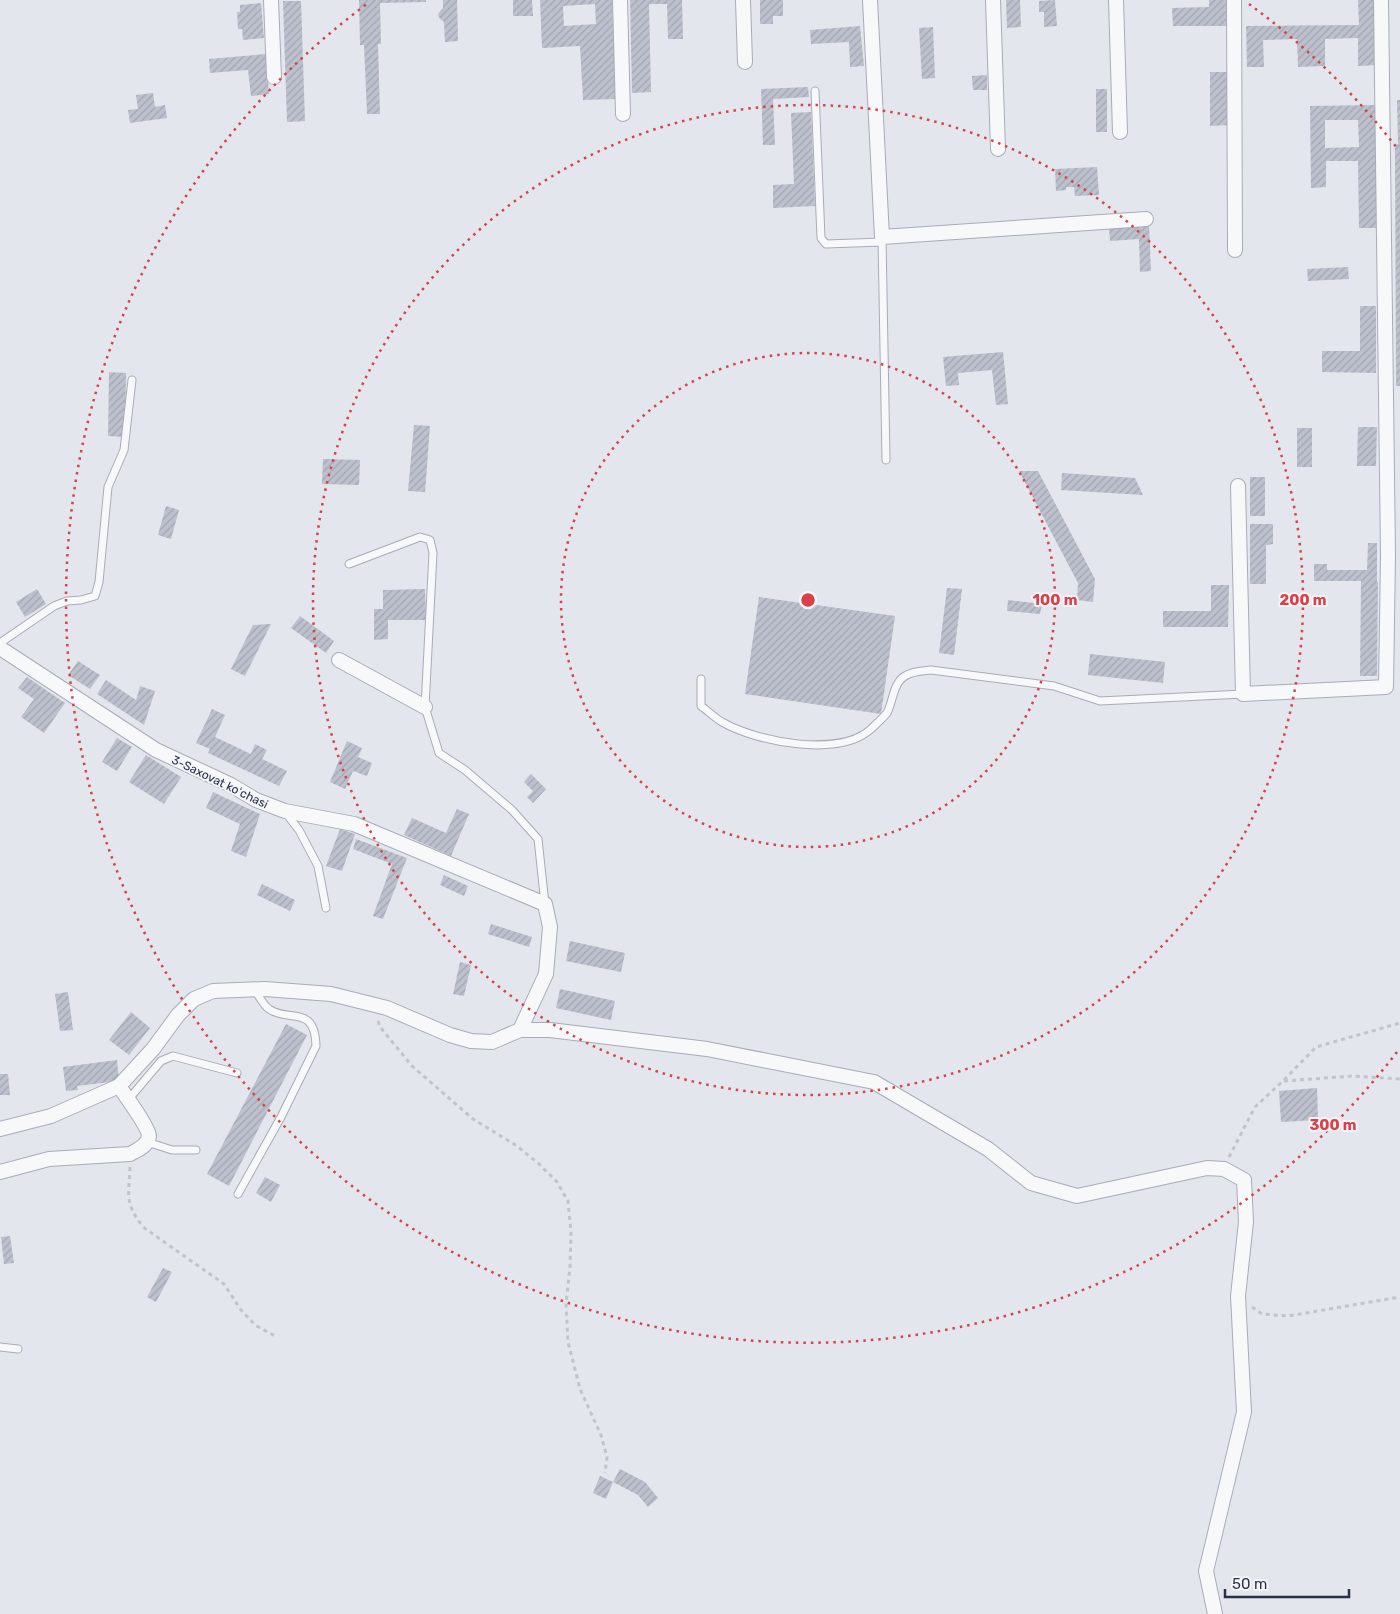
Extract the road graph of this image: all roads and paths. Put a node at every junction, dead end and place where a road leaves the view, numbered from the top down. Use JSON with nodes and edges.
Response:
{"nodes":[{"id":1,"x":272,"y":0,"type":"edge"},
{"id":2,"x":620,"y":0,"type":"edge"},
{"id":3,"x":743,"y":0,"type":"edge"},
{"id":4,"x":870,"y":0,"type":"edge"},
{"id":5,"x":993,"y":0,"type":"edge"},
{"id":6,"x":1116,"y":0,"type":"edge"},
{"id":7,"x":1234,"y":0,"type":"edge"},
{"id":8,"x":1381,"y":0,"type":"edge"},
{"id":9,"x":745,"y":62,"type":"dead end"},
{"id":10,"x":274,"y":77,"type":"dead end"},
{"id":11,"x":814,"y":91,"type":"dead end"},
{"id":12,"x":623,"y":114,"type":"dead end"},
{"id":13,"x":1120,"y":132,"type":"dead end"},
{"id":14,"x":998,"y":149,"type":"dead end"},
{"id":15,"x":1146,"y":219,"type":"dead end"},
{"id":16,"x":882,"y":240,"type":"junction"},
{"id":17,"x":1234,"y":250,"type":"dead end"},
{"id":18,"x":132,"y":380,"type":"dead end"},
{"id":19,"x":886,"y":460,"type":"dead end"},
{"id":20,"x":1238,"y":486,"type":"dead end"},
{"id":21,"x":1394,"y":555,"type":"edge"},
{"id":22,"x":349,"y":564,"type":"dead end"},
{"id":23,"x":0,"y":644,"type":"edge"},
{"id":24,"x":0,"y":648,"type":"edge"},
{"id":25,"x":339,"y":660,"type":"dead end"},
{"id":26,"x":701,"y":680,"type":"dead end"},
{"id":27,"x":1243,"y":694,"type":"junction"},
{"id":28,"x":426,"y":707,"type":"junction"},
{"id":29,"x":285,"y":811,"type":"junction"},
{"id":30,"x":545,"y":904,"type":"junction"},
{"id":31,"x":326,"y":908,"type":"dead end"},
{"id":32,"x":255,"y":990,"type":"junction"},
{"id":33,"x":372,"y":1004,"type":"junction"},
{"id":34,"x":1400,"y":1023,"type":"edge"},
{"id":35,"x":520,"y":1030,"type":"junction"},
{"id":36,"x":237,"y":1073,"type":"dead end"},
{"id":37,"x":1400,"y":1079,"type":"edge"},
{"id":38,"x":1283,"y":1081,"type":"junction"},
{"id":39,"x":118,"y":1086,"type":"junction"},
{"id":40,"x":128,"y":1100,"type":"junction"},
{"id":41,"x":0,"y":1129,"type":"edge"},
{"id":42,"x":147,"y":1142,"type":"junction"},
{"id":43,"x":196,"y":1150,"type":"dead end"},
{"id":44,"x":130,"y":1154,"type":"junction"},
{"id":45,"x":1224,"y":1169,"type":"junction"},
{"id":46,"x":0,"y":1172,"type":"edge"},
{"id":47,"x":238,"y":1194,"type":"dead end"},
{"id":48,"x":1238,"y":1296,"type":"junction"},
{"id":49,"x":1400,"y":1297,"type":"edge"},
{"id":50,"x":277,"y":1337,"type":"dead end"},
{"id":51,"x":0,"y":1347,"type":"edge"},
{"id":52,"x":18,"y":1349,"type":"dead end"},
{"id":53,"x":605,"y":1473,"type":"dead end"},
{"id":54,"x":1215,"y":1614,"type":"edge"}],
"edges":[{"from":1,"to":10,"type":"street"},
{"from":2,"to":12,"type":"street"},
{"from":3,"to":9,"type":"street"},
{"from":4,"to":16,"type":"street"},
{"from":5,"to":14,"type":"street"},
{"from":6,"to":13,"type":"street"},
{"from":7,"to":17,"type":"street"},
{"from":8,"to":21,"type":"street"},
{"from":11,"to":16,"type":"lane"},
{"from":15,"to":16,"type":"street"},
{"from":16,"to":19,"type":"lane"},
{"from":18,"to":23,"type":"lane"},
{"from":20,"to":27,"type":"street"},
{"from":21,"to":27,"type":"street"},
{"from":22,"to":28,"type":"lane"},
{"from":24,"to":29,"type":"street","name":"3-Saxovat koʻchasi"},
{"from":25,"to":28,"type":"street"},
{"from":26,"to":27,"type":"lane"},
{"from":28,"to":30,"type":"lane"},
{"from":29,"to":30,"type":"street","name":"3-Saxovat koʻchasi"},
{"from":29,"to":31,"type":"lane"},
{"from":30,"to":35,"type":"street"},
{"from":32,"to":33,"type":"street"},
{"from":32,"to":39,"type":"street"},
{"from":32,"to":47,"type":"lane"},
{"from":33,"to":35,"type":"street"},
{"from":33,"to":53,"type":"path"},
{"from":34,"to":38,"type":"path"},
{"from":35,"to":45,"type":"street"},
{"from":36,"to":40,"type":"lane"},
{"from":37,"to":38,"type":"path"},
{"from":38,"to":45,"type":"path"},
{"from":39,"to":40,"type":"street"},
{"from":39,"to":41,"type":"street"},
{"from":40,"to":42,"type":"street"},
{"from":42,"to":43,"type":"lane"},
{"from":42,"to":44,"type":"street"},
{"from":44,"to":46,"type":"street"},
{"from":44,"to":50,"type":"path"},
{"from":45,"to":48,"type":"street"},
{"from":48,"to":49,"type":"path"},
{"from":48,"to":54,"type":"street"},
{"from":51,"to":52,"type":"lane"}]}
